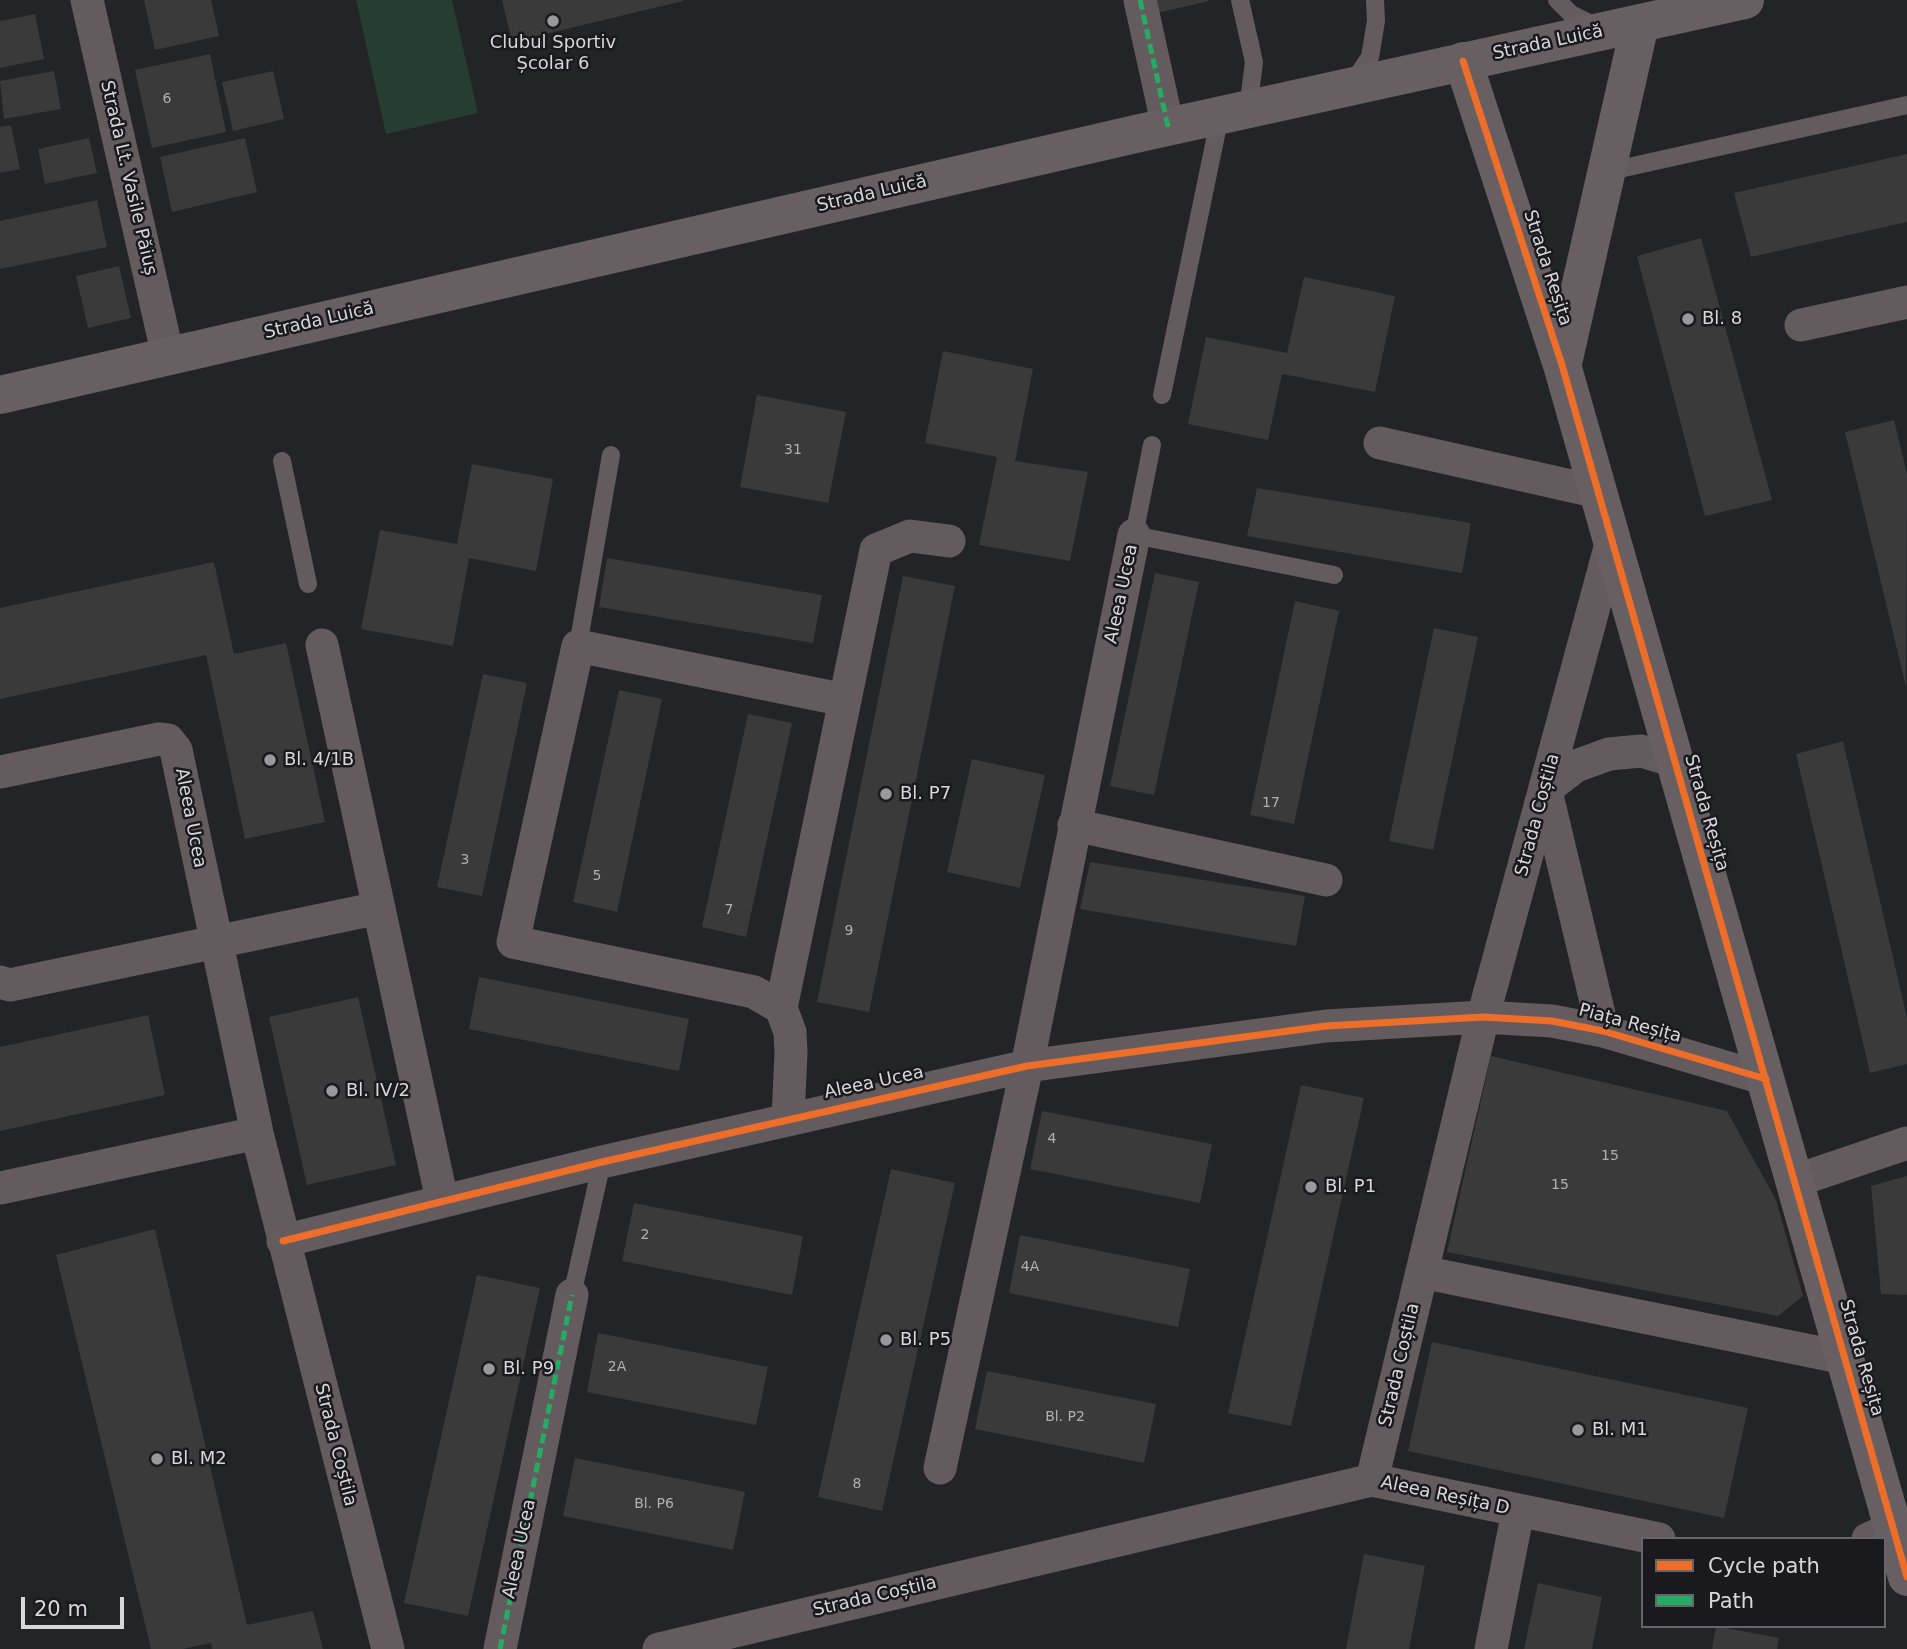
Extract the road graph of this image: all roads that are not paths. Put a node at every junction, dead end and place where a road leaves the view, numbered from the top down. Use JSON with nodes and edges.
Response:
{"nodes":[{"id":1,"x":87,"y":0,"type":"edge"},
{"id":2,"x":1140,"y":0,"type":"edge"},
{"id":3,"x":1240,"y":0,"type":"edge"},
{"id":4,"x":1375,"y":0,"type":"edge"},
{"id":5,"x":1557,"y":0,"type":"edge"},
{"id":6,"x":1745,"y":0,"type":"edge"},
{"id":7,"x":1623,"y":27,"type":"junction"},
{"id":8,"x":1463,"y":61,"type":"junction"},
{"id":9,"x":1349,"y":87,"type":"junction"},
{"id":10,"x":1907,"y":105,"type":"edge"},
{"id":11,"x":1234,"y":113,"type":"junction"},
{"id":12,"x":1168,"y":127,"type":"junction"},
{"id":13,"x":1606,"y":172,"type":"junction"},
{"id":14,"x":1907,"y":302,"type":"edge"},
{"id":15,"x":1801,"y":325,"type":"dead end"},
{"id":16,"x":168,"y":356,"type":"junction"},
{"id":17,"x":1562,"y":365,"type":"junction"},
{"id":18,"x":0,"y":395,"type":"edge"},
{"id":19,"x":1162,"y":395,"type":"dead end"},
{"id":20,"x":1380,"y":443,"type":"dead end"},
{"id":21,"x":1152,"y":445,"type":"dead end"},
{"id":22,"x":611,"y":455,"type":"dead end"},
{"id":23,"x":282,"y":461,"type":"dead end"},
{"id":24,"x":1598,"y":492,"type":"junction"},
{"id":25,"x":1134,"y":535,"type":"junction"},
{"id":26,"x":1612,"y":540,"type":"junction"},
{"id":27,"x":949,"y":541,"type":"dead end"},
{"id":28,"x":1334,"y":576,"type":"dead end"},
{"id":29,"x":308,"y":584,"type":"dead end"},
{"id":30,"x":322,"y":645,"type":"dead end"},
{"id":31,"x":578,"y":646,"type":"junction"},
{"id":32,"x":845,"y":700,"type":"junction"},
{"id":33,"x":1675,"y":761,"type":"junction"},
{"id":34,"x":0,"y":772,"type":"edge"},
{"id":35,"x":1546,"y":789,"type":"junction"},
{"id":36,"x":1074,"y":825,"type":"junction"},
{"id":37,"x":1325,"y":880,"type":"dead end"},
{"id":38,"x":379,"y":908,"type":"junction"},
{"id":39,"x":216,"y":942,"type":"junction"},
{"id":40,"x":0,"y":982,"type":"edge"},
{"id":41,"x":781,"y":1008,"type":"junction"},
{"id":42,"x":1483,"y":1017,"type":"junction"},
{"id":43,"x":1603,"y":1031,"type":"junction"},
{"id":44,"x":1027,"y":1066,"type":"junction"},
{"id":45,"x":1766,"y":1079,"type":"junction"},
{"id":46,"x":788,"y":1119,"type":"junction"},
{"id":47,"x":257,"y":1133,"type":"junction"},
{"id":48,"x":1907,"y":1143,"type":"edge"},
{"id":49,"x":602,"y":1162,"type":"junction"},
{"id":50,"x":1795,"y":1181,"type":"junction"},
{"id":51,"x":0,"y":1188,"type":"edge"},
{"id":52,"x":442,"y":1200,"type":"junction"},
{"id":53,"x":283,"y":1241,"type":"junction"},
{"id":54,"x":1422,"y":1272,"type":"junction"},
{"id":55,"x":572,"y":1295,"type":"joint"},
{"id":56,"x":1845,"y":1358,"type":"junction"},
{"id":57,"x":940,"y":1468,"type":"dead end"},
{"id":58,"x":1372,"y":1480,"type":"junction"},
{"id":59,"x":1518,"y":1511,"type":"junction"},
{"id":60,"x":1889,"y":1532,"type":"edge"},
{"id":61,"x":1650,"y":1537,"type":"edge"},
{"id":62,"x":1907,"y":1577,"type":"edge"},
{"id":63,"x":664,"y":1648,"type":"edge"},
{"id":64,"x":388,"y":1649,"type":"edge"},
{"id":65,"x":500,"y":1649,"type":"edge"},
{"id":66,"x":1491,"y":1649,"type":"edge"}],
"edges":[{"from":1,"to":16,"type":"street","name":"Strada Lt. Vasile Păiuș"},
{"from":2,"to":12,"type":"street"},
{"from":3,"to":11,"type":"lane"},
{"from":4,"to":9,"type":"lane"},
{"from":5,"to":7,"type":"lane"},
{"from":6,"to":7,"type":"street","name":"Strada Luică"},
{"from":7,"to":8,"type":"street","name":"Strada Luică"},
{"from":7,"to":13,"type":"street"},
{"from":8,"to":9,"type":"street","name":"Strada Luică"},
{"from":8,"to":17,"type":"street","name":"Strada Reșița"},
{"from":9,"to":11,"type":"street","name":"Strada Luică"},
{"from":10,"to":13,"type":"lane"},
{"from":11,"to":12,"type":"street","name":"Strada Luică"},
{"from":11,"to":19,"type":"lane"},
{"from":12,"to":16,"type":"street","name":"Strada Luică"},
{"from":13,"to":17,"type":"street"},
{"from":14,"to":15,"type":"street"},
{"from":16,"to":18,"type":"street","name":"Strada Luică"},
{"from":17,"to":24,"type":"street","name":"Strada Reșița"},
{"from":20,"to":24,"type":"street"},
{"from":21,"to":25,"type":"lane","name":"Aleea Ucea"},
{"from":22,"to":31,"type":"lane"},
{"from":23,"to":29,"type":"lane"},
{"from":24,"to":26,"type":"street","name":"Strada Reșița"},
{"from":25,"to":28,"type":"lane"},
{"from":25,"to":36,"type":"street","name":"Aleea Ucea"},
{"from":26,"to":33,"type":"street","name":"Strada Reșița"},
{"from":26,"to":35,"type":"street","name":"Strada Coștila"},
{"from":27,"to":32,"type":"street"},
{"from":30,"to":38,"type":"street"},
{"from":31,"to":32,"type":"street"},
{"from":31,"to":41,"type":"street"},
{"from":32,"to":41,"type":"street"},
{"from":33,"to":35,"type":"street"},
{"from":33,"to":45,"type":"street","name":"Strada Reșița"},
{"from":34,"to":39,"type":"street","name":"Aleea Ucea"},
{"from":35,"to":42,"type":"street","name":"Strada Coștila"},
{"from":35,"to":43,"type":"street","name":"Piața Reșița"},
{"from":36,"to":37,"type":"street"},
{"from":36,"to":44,"type":"street","name":"Aleea Ucea"},
{"from":38,"to":39,"type":"street"},
{"from":38,"to":52,"type":"street"},
{"from":39,"to":40,"type":"street"},
{"from":39,"to":47,"type":"street","name":"Aleea Ucea"},
{"from":41,"to":46,"type":"street"},
{"from":42,"to":43,"type":"street","name":"Piața Reșița"},
{"from":42,"to":44,"type":"street","name":"Aleea Ucea"},
{"from":42,"to":54,"type":"street","name":"Strada Coștila"},
{"from":43,"to":45,"type":"street","name":"Piața Reșița"},
{"from":44,"to":46,"type":"street","name":"Aleea Ucea"},
{"from":44,"to":57,"type":"street","name":"Aleea Ucea"},
{"from":45,"to":50,"type":"street","name":"Strada Reșița"},
{"from":46,"to":49,"type":"street","name":"Aleea Ucea"},
{"from":47,"to":51,"type":"street"},
{"from":47,"to":53,"type":"street","name":"Aleea Ucea"},
{"from":48,"to":50,"type":"street"},
{"from":49,"to":52,"type":"street","name":"Aleea Ucea"},
{"from":49,"to":55,"type":"lane","name":"Aleea Ucea"},
{"from":50,"to":56,"type":"street","name":"Strada Reșița"},
{"from":52,"to":53,"type":"street","name":"Aleea Ucea"},
{"from":53,"to":64,"type":"street","name":"Strada Coștila"},
{"from":54,"to":56,"type":"street","name":"Strada Reșița"},
{"from":54,"to":58,"type":"street","name":"Strada Coștila"},
{"from":55,"to":65,"type":"street","name":"Aleea Ucea"},
{"from":56,"to":60,"type":"street","name":"Strada Reșița"},
{"from":58,"to":59,"type":"street","name":"Aleea Reșița D"},
{"from":58,"to":63,"type":"street","name":"Strada Coștila"},
{"from":59,"to":61,"type":"street","name":"Aleea Reșița D"},
{"from":59,"to":66,"type":"street","name":"Aleea Reșița D"},
{"from":60,"to":62,"type":"street","name":"Strada Reșița"}]}
